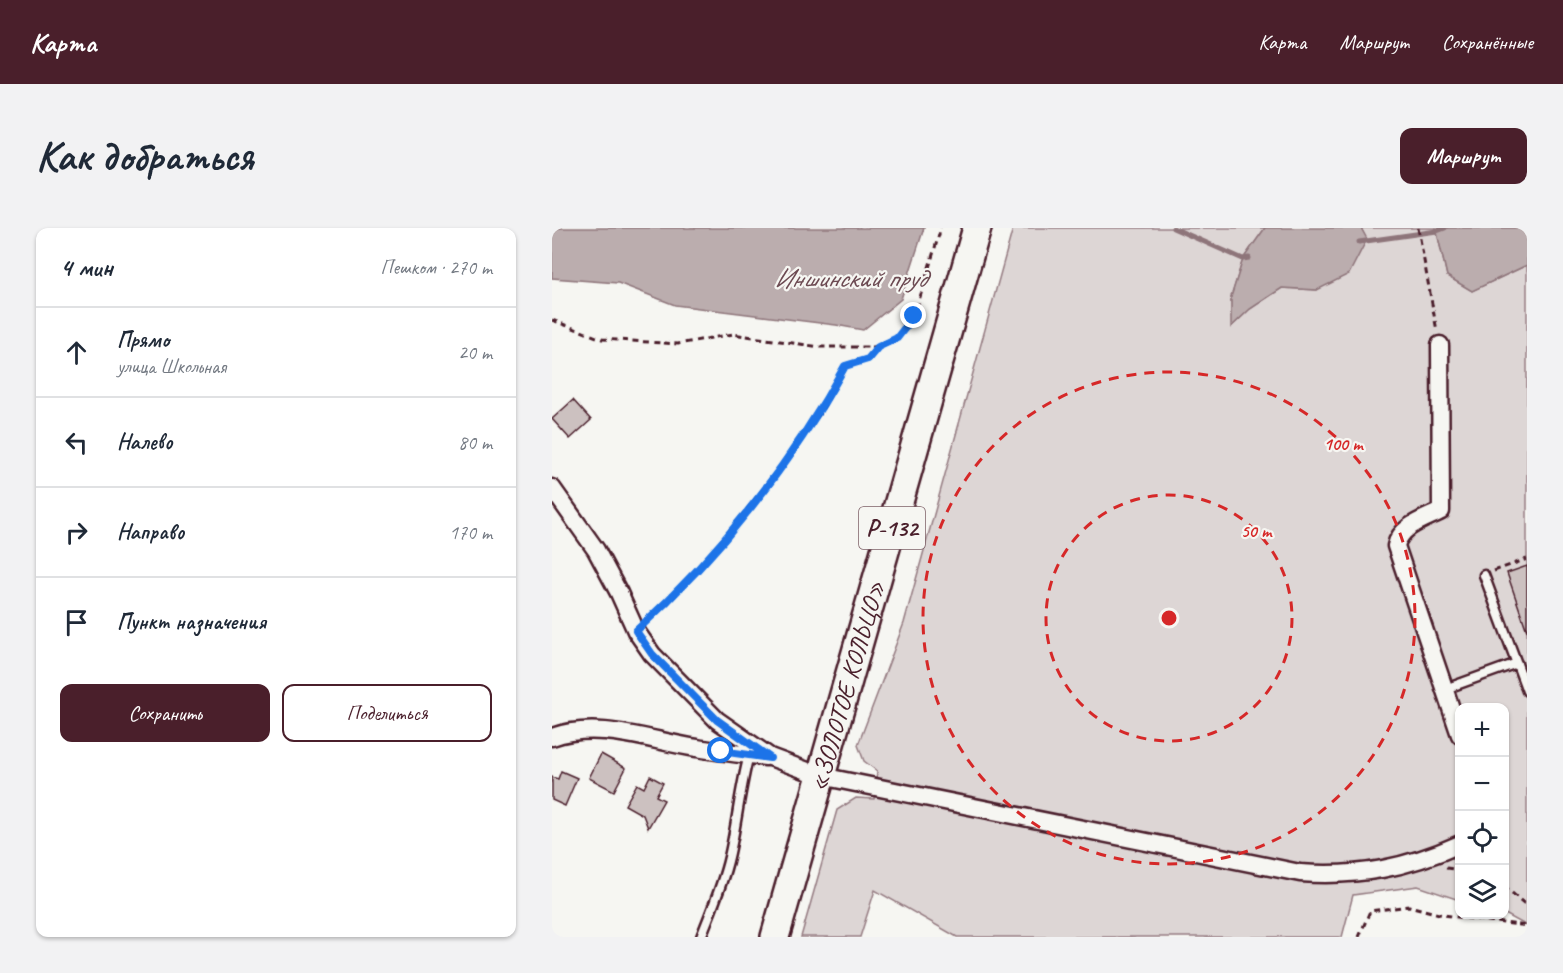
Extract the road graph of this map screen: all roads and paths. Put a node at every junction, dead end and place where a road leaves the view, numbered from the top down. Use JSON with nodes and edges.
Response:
{"nodes":[{"id":1,"x":940,"y":228,"type":"edge"},
{"id":2,"x":977,"y":228,"type":"edge"},
{"id":3,"x":1418,"y":228,"type":"edge"},
{"id":4,"x":552,"y":320,"type":"edge"},
{"id":5,"x":1440,"y":345,"type":"joint"},
{"id":6,"x":878,"y":347,"type":"junction"},
{"id":7,"x":554,"y":492,"type":"edge"},
{"id":8,"x":1527,"y":559,"type":"edge"},
{"id":9,"x":1484,"y":574,"type":"joint"},
{"id":10,"x":636,"y":631,"type":"junction"},
{"id":11,"x":1517,"y":663,"type":"junction"},
{"id":12,"x":1445,"y":689,"type":"junction"},
{"id":13,"x":1527,"y":691,"type":"edge"},
{"id":14,"x":1455,"y":720,"type":"edge"},
{"id":15,"x":552,"y":737,"type":"edge"},
{"id":16,"x":749,"y":755,"type":"junction"},
{"id":17,"x":770,"y":758,"type":"junction"},
{"id":18,"x":821,"y":776,"type":"junction"},
{"id":19,"x":1455,"y":846,"type":"edge"},
{"id":20,"x":1509,"y":890,"type":"edge"},
{"id":21,"x":1527,"y":906,"type":"edge"},
{"id":22,"x":1527,"y":926,"type":"edge"},
{"id":23,"x":701,"y":937,"type":"edge"},
{"id":24,"x":775,"y":937,"type":"edge"},
{"id":25,"x":1359,"y":937,"type":"edge"}],
"edges":[{"from":1,"to":6,"type":"path"},
{"from":2,"to":18,"type":"highway","name":"«ЗОЛОТОЕ КОЛЬЦО»","number":"Р-132"},
{"from":3,"to":5,"type":"path"},
{"from":4,"to":6,"type":"path"},
{"from":5,"to":12,"type":"street"},
{"from":6,"to":10,"type":"path"},
{"from":7,"to":10,"type":"street"},
{"from":8,"to":9,"type":"path"},
{"from":9,"to":11,"type":"lane"},
{"from":10,"to":17,"type":"street"},
{"from":11,"to":12,"type":"lane"},
{"from":11,"to":13,"type":"lane"},
{"from":12,"to":14,"type":"street"},
{"from":15,"to":16,"type":"street"},
{"from":16,"to":17,"type":"street"},
{"from":16,"to":23,"type":"lane"},
{"from":17,"to":18,"type":"street"},
{"from":18,"to":19,"type":"street"},
{"from":18,"to":24,"type":"highway","name":"«ЗОЛОТОЕ КОЛЬЦО»","number":"Р-132"},
{"from":20,"to":21,"type":"path"},
{"from":22,"to":25,"type":"path"}]}
